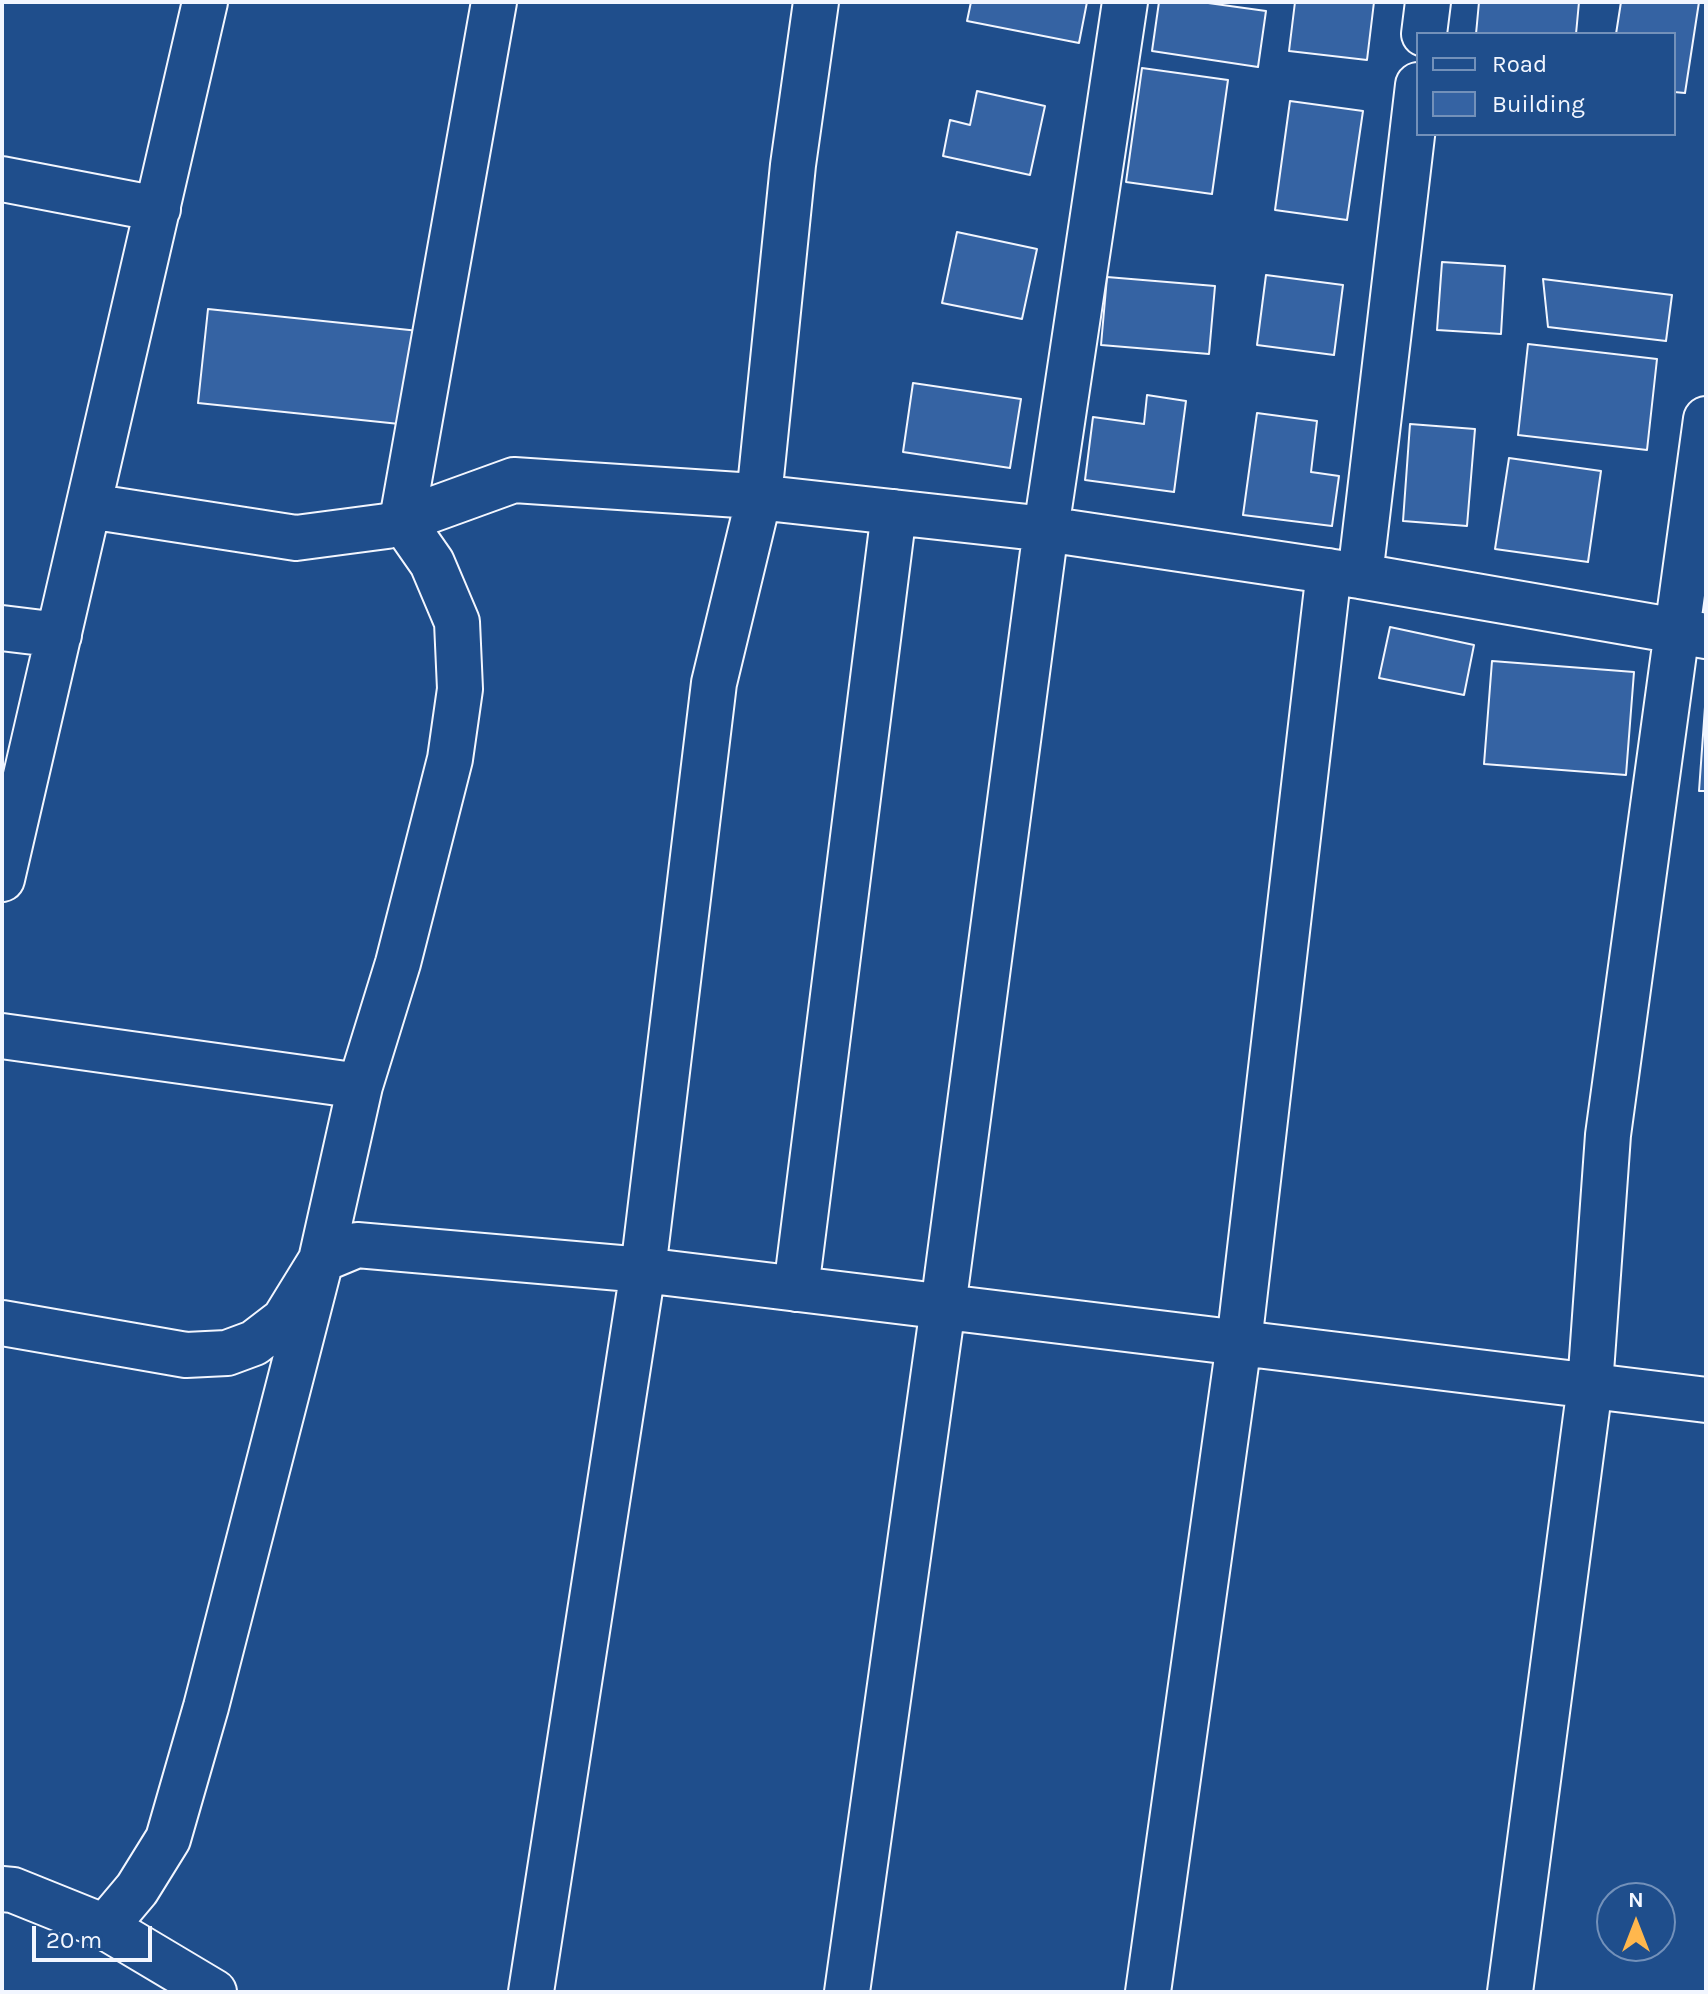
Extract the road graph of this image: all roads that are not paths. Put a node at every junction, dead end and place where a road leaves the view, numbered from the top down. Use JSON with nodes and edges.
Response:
{"nodes":[{"id":1,"x":205,"y":2,"type":"edge"},
{"id":2,"x":494,"y":2,"type":"edge"},
{"id":3,"x":816,"y":2,"type":"edge"},
{"id":4,"x":1125,"y":2,"type":"edge"},
{"id":5,"x":1428,"y":2,"type":"edge"},
{"id":6,"x":1424,"y":32,"type":"edge"},
{"id":7,"x":1416,"y":98,"type":"edge"},
{"id":8,"x":2,"y":179,"type":"edge"},
{"id":9,"x":158,"y":209,"type":"junction"},
{"id":10,"x":1706,"y":419,"type":"edge"},
{"id":11,"x":759,"y":497,"type":"junction"},
{"id":12,"x":89,"y":506,"type":"junction"},
{"id":13,"x":894,"y":512,"type":"junction"},
{"id":14,"x":402,"y":520,"type":"junction"},
{"id":15,"x":1046,"y":529,"type":"junction"},
{"id":16,"x":1345,"y":573,"type":"junction"},
{"id":17,"x":2,"y":628,"type":"edge"},
{"id":18,"x":1692,"y":633,"type":"edge"},
{"id":19,"x":59,"y":635,"type":"junction"},
{"id":20,"x":2,"y":879,"type":"edge"},
{"id":21,"x":2,"y":1036,"type":"edge"},
{"id":22,"x":360,"y":1086,"type":"junction"},
{"id":23,"x":321,"y":1260,"type":"junction"},
{"id":24,"x":643,"y":1270,"type":"junction"},
{"id":25,"x":796,"y":1289,"type":"junction"},
{"id":26,"x":943,"y":1307,"type":"junction"},
{"id":27,"x":2,"y":1323,"type":"edge"},
{"id":28,"x":1239,"y":1343,"type":"junction"},
{"id":29,"x":1590,"y":1386,"type":"junction"},
{"id":30,"x":1706,"y":1400,"type":"edge"},
{"id":31,"x":2,"y":1889,"type":"edge"},
{"id":32,"x":105,"y":1927,"type":"junction"},
{"id":33,"x":214,"y":1992,"type":"edge"},
{"id":34,"x":531,"y":1992,"type":"edge"},
{"id":35,"x":847,"y":1992,"type":"edge"},
{"id":36,"x":1148,"y":1992,"type":"edge"},
{"id":37,"x":1510,"y":1992,"type":"edge"}],
"edges":[{"from":1,"to":9,"type":"street"},
{"from":2,"to":14,"type":"street"},
{"from":3,"to":11,"type":"street"},
{"from":4,"to":15,"type":"street"},
{"from":5,"to":6,"type":"street"},
{"from":7,"to":16,"type":"street"},
{"from":8,"to":9,"type":"street"},
{"from":9,"to":12,"type":"street"},
{"from":10,"to":18,"type":"street"},
{"from":11,"to":13,"type":"street"},
{"from":11,"to":14,"type":"street"},
{"from":11,"to":24,"type":"street"},
{"from":12,"to":14,"type":"street"},
{"from":12,"to":19,"type":"street"},
{"from":13,"to":15,"type":"street"},
{"from":13,"to":25,"type":"street"},
{"from":14,"to":22,"type":"street"},
{"from":15,"to":16,"type":"street"},
{"from":15,"to":26,"type":"street"},
{"from":16,"to":18,"type":"street"},
{"from":16,"to":28,"type":"street"},
{"from":17,"to":19,"type":"street"},
{"from":18,"to":29,"type":"street"},
{"from":19,"to":20,"type":"street"},
{"from":21,"to":22,"type":"street"},
{"from":22,"to":23,"type":"street"},
{"from":23,"to":24,"type":"street"},
{"from":23,"to":27,"type":"street"},
{"from":23,"to":32,"type":"street"},
{"from":24,"to":25,"type":"street"},
{"from":24,"to":34,"type":"street"},
{"from":25,"to":26,"type":"street"},
{"from":26,"to":28,"type":"street"},
{"from":26,"to":35,"type":"street"},
{"from":28,"to":29,"type":"street"},
{"from":28,"to":36,"type":"street"},
{"from":29,"to":30,"type":"street"},
{"from":29,"to":37,"type":"street"},
{"from":31,"to":32,"type":"street"},
{"from":32,"to":33,"type":"street"}]}
